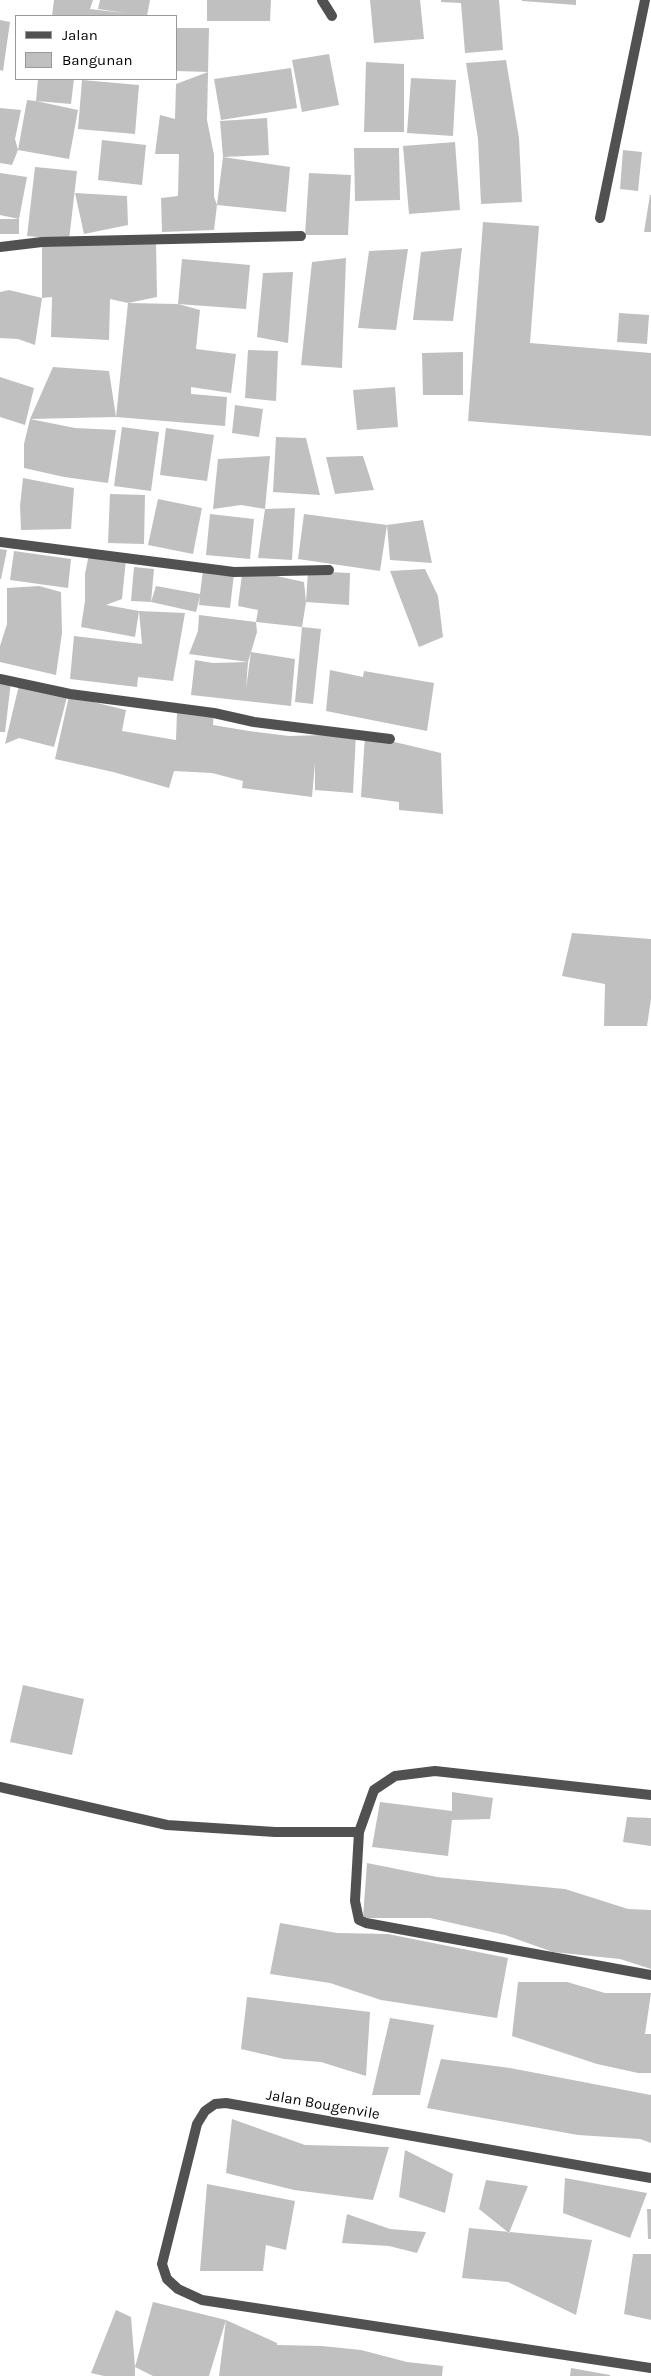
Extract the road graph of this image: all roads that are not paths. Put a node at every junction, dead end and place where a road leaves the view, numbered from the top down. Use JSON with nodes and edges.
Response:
{"nodes":[{"id":1,"x":322,"y":0,"type":"edge"},
{"id":2,"x":645,"y":0,"type":"edge"},
{"id":3,"x":332,"y":16,"type":"dead end"},
{"id":4,"x":600,"y":218,"type":"dead end"},
{"id":5,"x":301,"y":236,"type":"dead end"},
{"id":6,"x":0,"y":247,"type":"edge"},
{"id":7,"x":0,"y":542,"type":"edge"},
{"id":8,"x":329,"y":570,"type":"dead end"},
{"id":9,"x":0,"y":679,"type":"edge"},
{"id":10,"x":390,"y":738,"type":"dead end"},
{"id":11,"x":0,"y":1787,"type":"edge"},
{"id":12,"x":651,"y":1795,"type":"edge"},
{"id":13,"x":359,"y":1832,"type":"junction"},
{"id":14,"x":651,"y":1975,"type":"edge"},
{"id":15,"x":651,"y":2178,"type":"edge"},
{"id":16,"x":651,"y":2368,"type":"edge"}],
"edges":[{"from":1,"to":3,"type":"street"},
{"from":2,"to":4,"type":"street"},
{"from":5,"to":6,"type":"street"},
{"from":7,"to":8,"type":"street"},
{"from":9,"to":10,"type":"street"},
{"from":11,"to":13,"type":"street"},
{"from":12,"to":13,"type":"street"},
{"from":13,"to":14,"type":"street"},
{"from":15,"to":16,"type":"street","name":"Jalan Bougenvile"}]}
